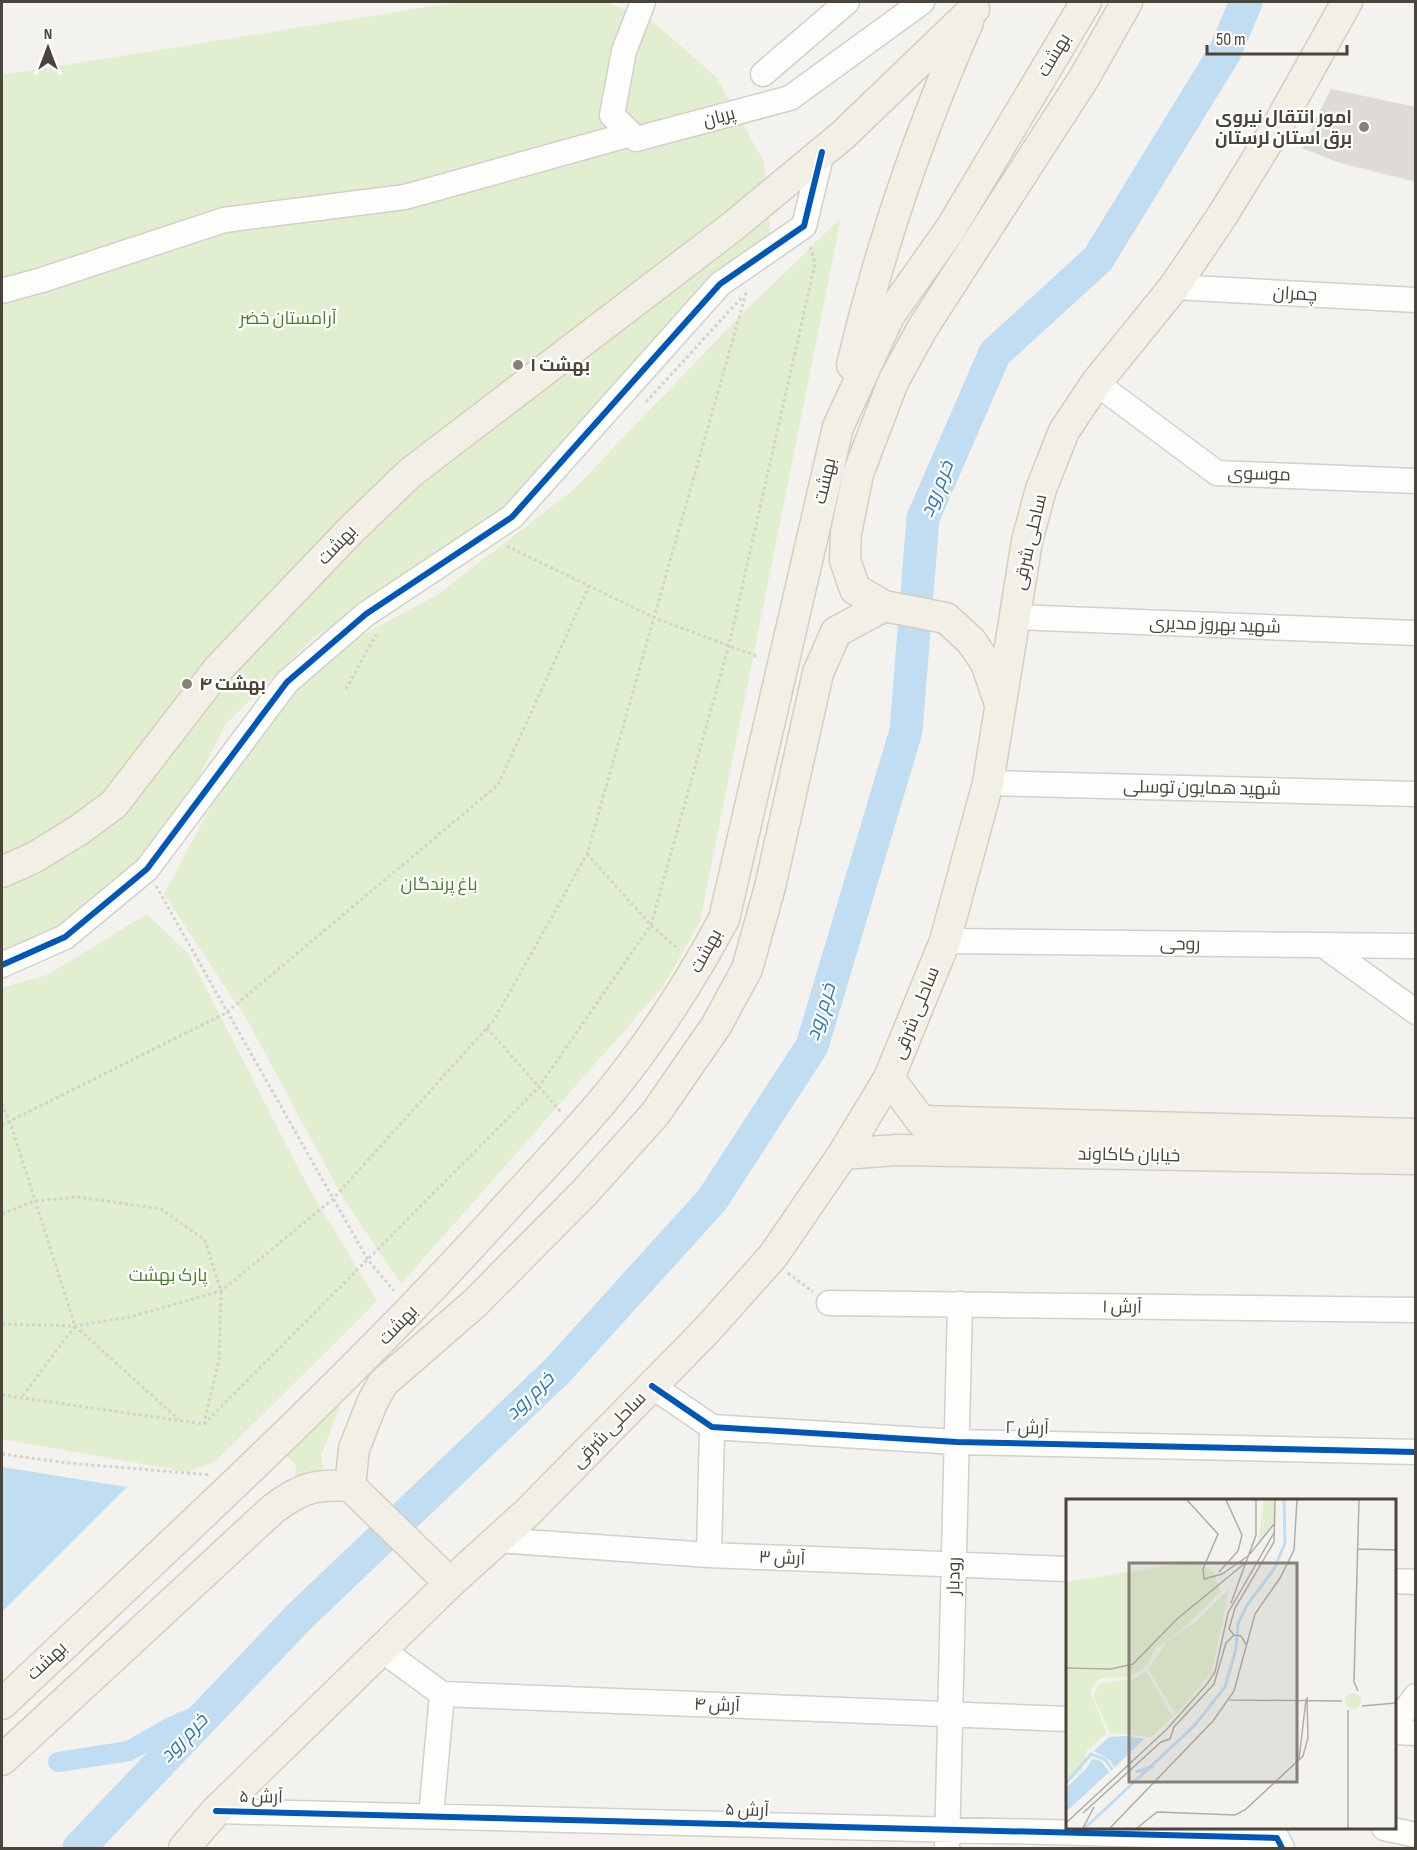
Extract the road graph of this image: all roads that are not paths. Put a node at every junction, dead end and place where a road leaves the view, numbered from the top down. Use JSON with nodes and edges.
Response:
{"nodes":[{"id":1,"x":643,"y":2,"type":"edge"},
{"id":2,"x":847,"y":2,"type":"edge"},
{"id":3,"x":922,"y":2,"type":"edge"},
{"id":4,"x":1086,"y":2,"type":"edge"},
{"id":5,"x":1127,"y":2,"type":"edge"},
{"id":6,"x":1347,"y":2,"type":"edge"},
{"id":7,"x":976,"y":5,"type":"edge"},
{"id":8,"x":764,"y":74,"type":"dead end"},
{"id":9,"x":631,"y":134,"type":"junction"},
{"id":10,"x":822,"y":152,"type":"junction"},
{"id":11,"x":1174,"y":287,"type":"junction"},
{"id":12,"x":2,"y":291,"type":"edge"},
{"id":13,"x":1416,"y":300,"type":"edge"},
{"id":14,"x":1096,"y":383,"type":"junction"},
{"id":15,"x":838,"y":427,"type":"junction"},
{"id":16,"x":1416,"y":481,"type":"edge"},
{"id":17,"x":894,"y":608,"type":"junction"},
{"id":18,"x":1014,"y":617,"type":"junction"},
{"id":19,"x":1416,"y":633,"type":"edge"},
{"id":20,"x":1000,"y":703,"type":"junction"},
{"id":21,"x":988,"y":783,"type":"junction"},
{"id":22,"x":1416,"y":794,"type":"edge"},
{"id":23,"x":2,"y":872,"type":"edge"},
{"id":24,"x":770,"y":887,"type":"junction"},
{"id":25,"x":724,"y":919,"type":"junction"},
{"id":26,"x":945,"y":941,"type":"junction"},
{"id":27,"x":1323,"y":945,"type":"junction"},
{"id":28,"x":1416,"y":946,"type":"edge"},
{"id":29,"x":2,"y":965,"type":"edge"},
{"id":30,"x":1416,"y":1012,"type":"edge"},
{"id":31,"x":889,"y":1078,"type":"junction"},
{"id":32,"x":921,"y":1120,"type":"junction"},
{"id":33,"x":1416,"y":1134,"type":"edge"},
{"id":34,"x":917,"y":1151,"type":"junction"},
{"id":35,"x":843,"y":1154,"type":"junction"},
{"id":36,"x":1416,"y":1159,"type":"edge"},
{"id":37,"x":829,"y":1303,"type":"road end"},
{"id":38,"x":960,"y":1304,"type":"junction"},
{"id":39,"x":1416,"y":1310,"type":"edge"},
{"id":40,"x":411,"y":1312,"type":"junction"},
{"id":41,"x":383,"y":1383,"type":"junction"},
{"id":42,"x":652,"y":1386,"type":"junction"},
{"id":43,"x":712,"y":1427,"type":"junction"},
{"id":44,"x":957,"y":1442,"type":"junction"},
{"id":45,"x":1416,"y":1452,"type":"edge"},
{"id":46,"x":243,"y":1475,"type":"junction"},
{"id":47,"x":350,"y":1486,"type":"junction"},
{"id":48,"x":273,"y":1509,"type":"junction"},
{"id":49,"x":496,"y":1540,"type":"junction"},
{"id":50,"x":709,"y":1555,"type":"junction"},
{"id":51,"x":954,"y":1564,"type":"junction"},
{"id":52,"x":1066,"y":1569,"type":"edge"},
{"id":53,"x":1396,"y":1581,"type":"edge"},
{"id":54,"x":1416,"y":1582,"type":"edge"},
{"id":55,"x":450,"y":1583,"type":"junction"},
{"id":56,"x":382,"y":1650,"type":"junction"},
{"id":57,"x":442,"y":1694,"type":"junction"},
{"id":58,"x":1416,"y":1696,"type":"edge"},
{"id":59,"x":2,"y":1704,"type":"edge"},
{"id":60,"x":950,"y":1714,"type":"junction"},
{"id":61,"x":1066,"y":1719,"type":"edge"},
{"id":62,"x":1396,"y":1724,"type":"edge"},
{"id":63,"x":1396,"y":1732,"type":"edge"},
{"id":64,"x":1416,"y":1733,"type":"edge"},
{"id":65,"x":2,"y":1760,"type":"edge"},
{"id":66,"x":216,"y":1811,"type":"junction"},
{"id":67,"x":431,"y":1816,"type":"junction"},
{"id":68,"x":1392,"y":1829,"type":"edge"},
{"id":69,"x":1416,"y":1835,"type":"edge"},
{"id":70,"x":947,"y":1839,"type":"edge"},
{"id":71,"x":1278,"y":1841,"type":"edge"},
{"id":72,"x":184,"y":1848,"type":"edge"}],
"edges":[{"from":1,"to":9,"type":"street"},
{"from":2,"to":8,"type":"street"},
{"from":3,"to":9,"type":"street","name":"پریان"},
{"from":4,"to":15,"type":"main road","name":"بهشت"},
{"from":5,"to":17,"type":"main road","name":"بهشت"},
{"from":6,"to":11,"type":"main road","name":"ساحلی شرقی"},
{"from":7,"to":10,"type":"main road","name":"بهشت"},
{"from":7,"to":15,"type":"main road"},
{"from":9,"to":12,"type":"street"},
{"from":10,"to":23,"type":"main road","name":"بهشت"},
{"from":10,"to":29,"type":"street"},
{"from":11,"to":13,"type":"street","name":"چمران"},
{"from":11,"to":14,"type":"main road","name":"ساحلی شرقی"},
{"from":14,"to":16,"type":"street","name":"موسوی"},
{"from":14,"to":18,"type":"main road","name":"ساحلی شرقی"},
{"from":15,"to":25,"type":"main road","name":"بهشت"},
{"from":17,"to":20,"type":"main road"},
{"from":17,"to":24,"type":"main road","name":"بهشت"},
{"from":18,"to":19,"type":"street","name":"شهید بهروز مدیری"},
{"from":18,"to":20,"type":"main road","name":"ساحلی شرقی"},
{"from":20,"to":21,"type":"main road","name":"ساحلی شرقی"},
{"from":21,"to":22,"type":"street","name":"شهید همایون توسلی"},
{"from":21,"to":26,"type":"main road","name":"ساحلی شرقی"},
{"from":24,"to":25,"type":"main road"},
{"from":24,"to":41,"type":"main road","name":"بهشت"},
{"from":25,"to":40,"type":"main road","name":"بهشت"},
{"from":26,"to":27,"type":"street","name":"روحی"},
{"from":26,"to":31,"type":"main road","name":"ساحلی شرقی"},
{"from":27,"to":28,"type":"street","name":"روحی"},
{"from":27,"to":30,"type":"street"},
{"from":31,"to":32,"type":"main road"},
{"from":31,"to":35,"type":"main road","name":"ساحلی شرقی"},
{"from":32,"to":33,"type":"main road","name":"خیابان کاکاوند"},
{"from":32,"to":34,"type":"main road"},
{"from":34,"to":35,"type":"main road","name":"خیابان کاکاوند"},
{"from":34,"to":36,"type":"main road","name":"خیابان کاکاوند"},
{"from":35,"to":42,"type":"main road","name":"ساحلی شرقی"},
{"from":37,"to":38,"type":"street","name":"آرش ۱"},
{"from":38,"to":39,"type":"street","name":"آرش ۱"},
{"from":38,"to":44,"type":"street","name":"رودبار"},
{"from":40,"to":41,"type":"main road"},
{"from":40,"to":46,"type":"main road","name":"بهشت"},
{"from":41,"to":47,"type":"main road","name":"بهشت"},
{"from":42,"to":43,"type":"street"},
{"from":42,"to":49,"type":"main road","name":"ساحلی شرقی"},
{"from":43,"to":44,"type":"street","name":"آرش ۲"},
{"from":43,"to":50,"type":"street"},
{"from":44,"to":45,"type":"street","name":"آرش ۲"},
{"from":44,"to":51,"type":"street","name":"رودبار"},
{"from":46,"to":48,"type":"main road"},
{"from":46,"to":59,"type":"main road","name":"بهشت"},
{"from":47,"to":48,"type":"main road"},
{"from":47,"to":55,"type":"main road"},
{"from":48,"to":65,"type":"main road"},
{"from":49,"to":50,"type":"street","name":"آرش ۳"},
{"from":49,"to":55,"type":"main road","name":"ساحلی شرقی"},
{"from":50,"to":51,"type":"street","name":"آرش ۳"},
{"from":51,"to":52,"type":"street","name":"آرش ۳"},
{"from":51,"to":60,"type":"street","name":"رودبار"},
{"from":53,"to":54,"type":"street"},
{"from":55,"to":56,"type":"main road","name":"ساحلی شرقی"},
{"from":56,"to":57,"type":"street"},
{"from":56,"to":66,"type":"main road","name":"ساحلی شرقی"},
{"from":57,"to":60,"type":"street","name":"آرش ۴"},
{"from":57,"to":67,"type":"street"},
{"from":58,"to":62,"type":"street"},
{"from":60,"to":61,"type":"street","name":"آرش ۴"},
{"from":60,"to":70,"type":"street","name":"رودبار"},
{"from":63,"to":64,"type":"street"},
{"from":66,"to":67,"type":"street","name":"آرش ۵"},
{"from":66,"to":72,"type":"main road","name":"ساحلی شرقی"},
{"from":67,"to":70,"type":"street","name":"آرش ۵"},
{"from":68,"to":69,"type":"street"},
{"from":70,"to":71,"type":"street","name":"آرش ۵"}]}
